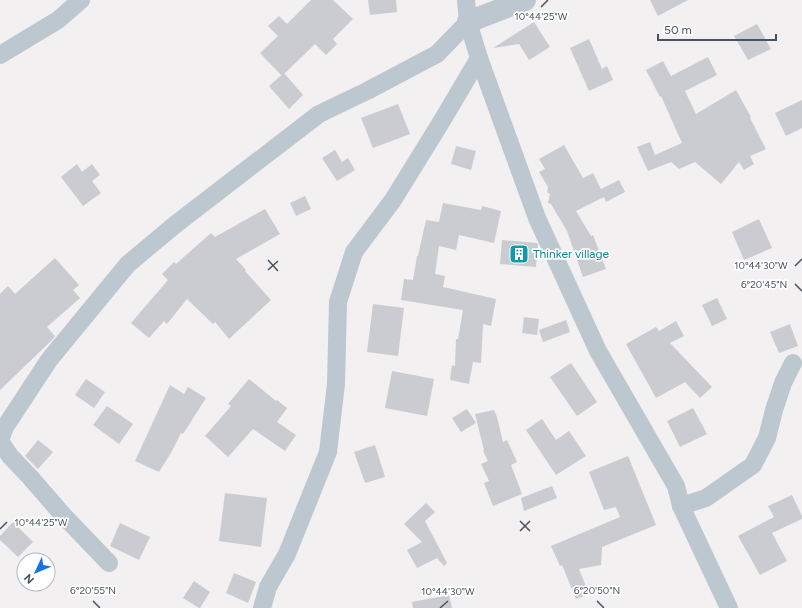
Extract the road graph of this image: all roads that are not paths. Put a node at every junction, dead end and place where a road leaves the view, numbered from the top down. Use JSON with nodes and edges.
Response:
{"nodes":[{"id":1,"x":81,"y":0,"type":"edge"},
{"id":2,"x":466,"y":0,"type":"edge"},
{"id":3,"x":525,"y":0,"type":"edge"},
{"id":4,"x":468,"y":22,"type":"junction"},
{"id":5,"x":0,"y":55,"type":"edge"},
{"id":6,"x":479,"y":58,"type":"junction"},
{"id":7,"x":793,"y":363,"type":"dead end"},
{"id":8,"x":0,"y":440,"type":"edge"},
{"id":9,"x":681,"y":506,"type":"junction"},
{"id":10,"x":109,"y":563,"type":"dead end"},
{"id":11,"x":721,"y":604,"type":"edge"},
{"id":12,"x":262,"y":608,"type":"edge"}],
"edges":[{"from":1,"to":5,"type":"street"},
{"from":2,"to":4,"type":"street"},
{"from":3,"to":4,"type":"street"},
{"from":4,"to":6,"type":"street"},
{"from":4,"to":8,"type":"street"},
{"from":6,"to":9,"type":"street"},
{"from":6,"to":12,"type":"street"},
{"from":7,"to":9,"type":"street"},
{"from":8,"to":10,"type":"street"},
{"from":9,"to":11,"type":"street"}]}
